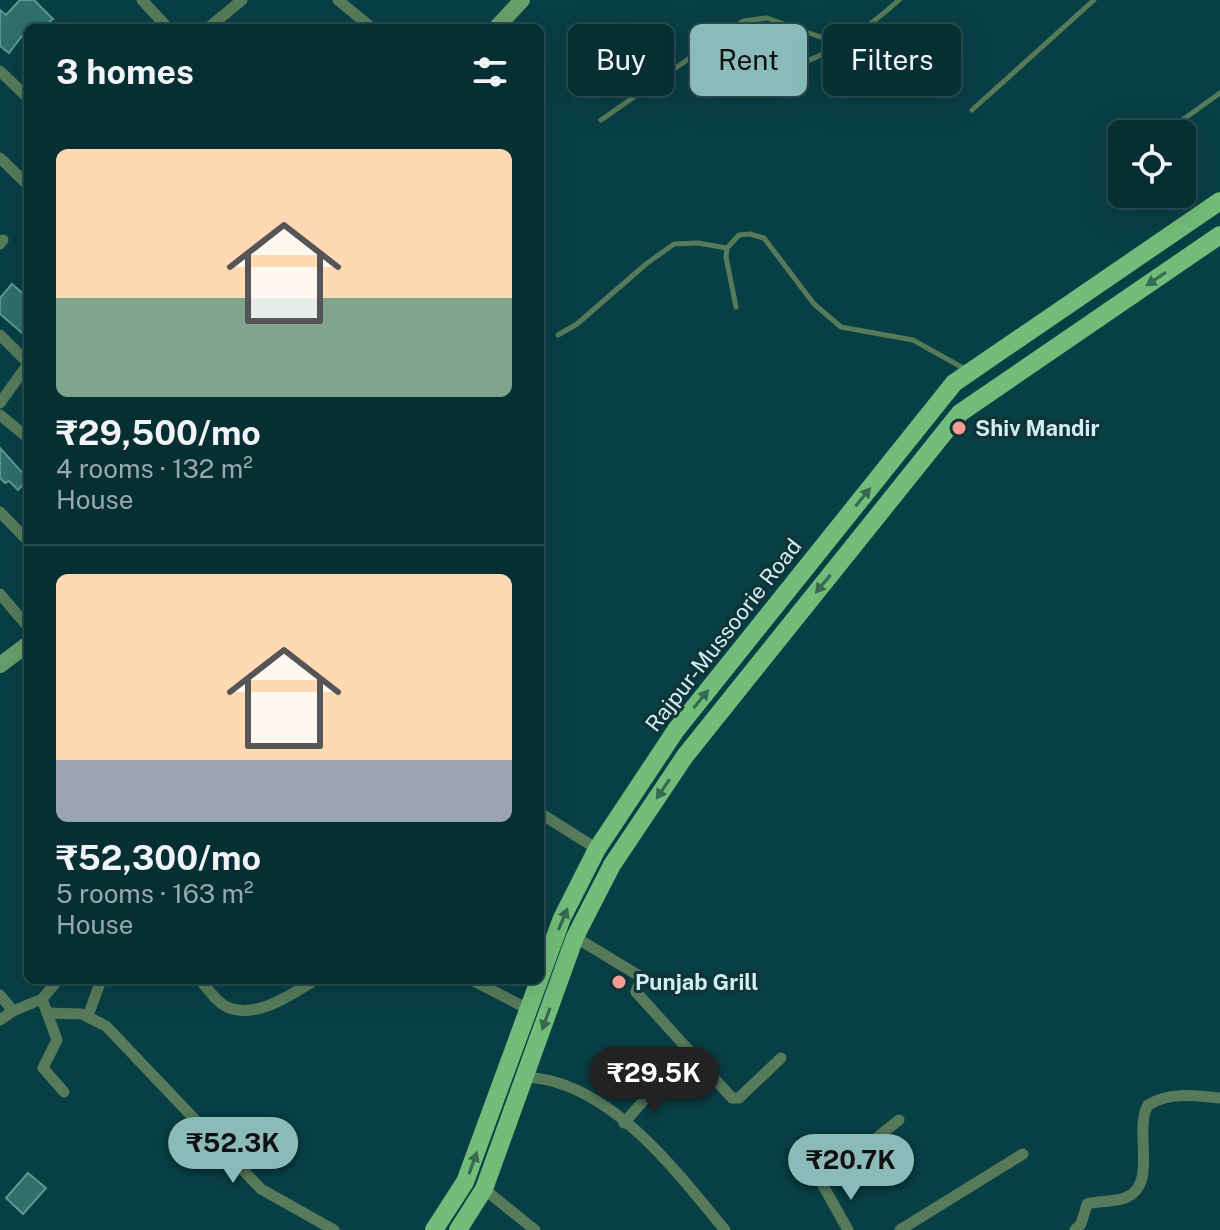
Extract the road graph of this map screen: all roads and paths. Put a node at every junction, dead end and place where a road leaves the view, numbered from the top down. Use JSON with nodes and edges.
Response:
{"nodes":[{"id":1,"x":142,"y":0,"type":"edge"},
{"id":2,"x":242,"y":0,"type":"edge"},
{"id":3,"x":338,"y":0,"type":"edge"},
{"id":4,"x":522,"y":0,"type":"edge"},
{"id":5,"x":899,"y":0,"type":"edge"},
{"id":6,"x":1094,"y":0,"type":"edge"},
{"id":7,"x":164,"y":24,"type":"edge"},
{"id":8,"x":213,"y":24,"type":"edge"},
{"id":9,"x":367,"y":24,"type":"edge"},
{"id":10,"x":500,"y":24,"type":"edge"},
{"id":11,"x":869,"y":24,"type":"edge"},
{"id":12,"x":823,"y":38,"type":"edge"},
{"id":13,"x":0,"y":71,"type":"edge"},
{"id":14,"x":1220,"y":93,"type":"edge"},
{"id":15,"x":24,"y":94,"type":"edge"},
{"id":16,"x":972,"y":110,"type":"dead end"},
{"id":17,"x":601,"y":120,"type":"dead end"},
{"id":18,"x":1182,"y":120,"type":"edge"},
{"id":19,"x":0,"y":158,"type":"edge"},
{"id":20,"x":24,"y":181,"type":"edge"},
{"id":21,"x":1220,"y":201,"type":"edge"},
{"id":22,"x":1220,"y":235,"type":"edge"},
{"id":23,"x":727,"y":248,"type":"junction"},
{"id":24,"x":736,"y":307,"type":"dead end"},
{"id":25,"x":0,"y":335,"type":"edge"},
{"id":26,"x":558,"y":335,"type":"dead end"},
{"id":27,"x":24,"y":360,"type":"edge"},
{"id":28,"x":24,"y":370,"type":"edge"},
{"id":29,"x":970,"y":372,"type":"junction"},
{"id":30,"x":0,"y":403,"type":"edge"},
{"id":31,"x":0,"y":415,"type":"edge"},
{"id":32,"x":24,"y":435,"type":"edge"},
{"id":33,"x":0,"y":512,"type":"edge"},
{"id":34,"x":24,"y":537,"type":"edge"},
{"id":35,"x":0,"y":594,"type":"edge"},
{"id":36,"x":24,"y":622,"type":"edge"},
{"id":37,"x":24,"y":647,"type":"edge"},
{"id":38,"x":0,"y":665,"type":"edge"},
{"id":39,"x":544,"y":816,"type":"edge"},
{"id":40,"x":597,"y":849,"type":"junction"},
{"id":41,"x":575,"y":937,"type":"junction"},
{"id":42,"x":559,"y":954,"type":"junction"},
{"id":43,"x":544,"y":983,"type":"edge"},
{"id":44,"x":55,"y":984,"type":"edge"},
{"id":45,"x":100,"y":984,"type":"edge"},
{"id":46,"x":204,"y":984,"type":"edge"},
{"id":47,"x":308,"y":984,"type":"edge"},
{"id":48,"x":480,"y":984,"type":"edge"},
{"id":49,"x":543,"y":984,"type":"edge"},
{"id":50,"x":0,"y":995,"type":"edge"},
{"id":51,"x":42,"y":999,"type":"junction"},
{"id":52,"x":530,"y":1010,"type":"junction"},
{"id":53,"x":13,"y":1011,"type":"junction"},
{"id":54,"x":47,"y":1013,"type":"junction"},
{"id":55,"x":88,"y":1016,"type":"junction"},
{"id":56,"x":0,"y":1020,"type":"edge"},
{"id":57,"x":781,"y":1058,"type":"dead end"},
{"id":58,"x":525,"y":1077,"type":"junction"},
{"id":59,"x":658,"y":1084,"type":"dead end"},
{"id":60,"x":64,"y":1092,"type":"dead end"},
{"id":61,"x":1220,"y":1098,"type":"edge"},
{"id":62,"x":899,"y":1120,"type":"dead end"},
{"id":63,"x":624,"y":1123,"type":"junction"},
{"id":64,"x":1023,"y":1154,"type":"dead end"},
{"id":65,"x":484,"y":1189,"type":"junction"},
{"id":66,"x":334,"y":1230,"type":"edge"},
{"id":67,"x":434,"y":1230,"type":"edge"},
{"id":68,"x":458,"y":1230,"type":"edge"},
{"id":69,"x":535,"y":1230,"type":"edge"},
{"id":70,"x":725,"y":1230,"type":"edge"},
{"id":71,"x":848,"y":1230,"type":"edge"},
{"id":72,"x":900,"y":1230,"type":"edge"},
{"id":73,"x":1075,"y":1230,"type":"edge"}],
"edges":[{"from":1,"to":7,"type":"street"},
{"from":2,"to":8,"type":"street"},
{"from":3,"to":9,"type":"street"},
{"from":4,"to":10,"type":"street"},
{"from":5,"to":11,"type":"lane"},
{"from":6,"to":16,"type":"lane"},
{"from":12,"to":17,"type":"lane"},
{"from":13,"to":15,"type":"street"},
{"from":14,"to":18,"type":"lane"},
{"from":19,"to":20,"type":"street"},
{"from":21,"to":29,"type":"main road","name":"Rajpur-Mussoorie Road"},
{"from":22,"to":41,"type":"main road","name":"Rajpur-Mussoorie Road","one_way":true},
{"from":23,"to":24,"type":"lane"},
{"from":23,"to":26,"type":"lane"},
{"from":23,"to":29,"type":"lane"},
{"from":25,"to":27,"type":"street"},
{"from":28,"to":30,"type":"street"},
{"from":40,"to":29,"type":"main road","name":"Rajpur-Mussoorie Road","one_way":true},
{"from":31,"to":32,"type":"street"},
{"from":33,"to":34,"type":"street"},
{"from":35,"to":36,"type":"street"},
{"from":37,"to":38,"type":"street"},
{"from":39,"to":40,"type":"street"},
{"from":42,"to":40,"type":"main road","name":"Rajpur-Mussoorie Road","one_way":true},
{"from":41,"to":42,"type":"main road","name":"Rajpur-Mussoorie Road"},
{"from":41,"to":57,"type":"street"},
{"from":42,"to":43,"type":"main road","name":"Rajpur-Mussoorie Road"},
{"from":42,"to":58,"type":"main road","name":"Rajpur-Mussoorie Road","one_way":true},
{"from":44,"to":51,"type":"street"},
{"from":45,"to":55,"type":"street"},
{"from":46,"to":47,"type":"street"},
{"from":48,"to":52,"type":"street"},
{"from":49,"to":52,"type":"main road","name":"Rajpur-Mussoorie Road"},
{"from":50,"to":53,"type":"street"},
{"from":51,"to":53,"type":"street"},
{"from":51,"to":54,"type":"street"},
{"from":67,"to":52,"type":"main road","name":"Rajpur-Mussoorie Road","one_way":true},
{"from":53,"to":56,"type":"street"},
{"from":54,"to":55,"type":"street"},
{"from":54,"to":60,"type":"street"},
{"from":55,"to":66,"type":"street"},
{"from":58,"to":63,"type":"street"},
{"from":58,"to":65,"type":"main road","name":"Rajpur-Mussoorie Road"},
{"from":59,"to":63,"type":"street"},
{"from":61,"to":73,"type":"street"},
{"from":62,"to":71,"type":"street"},
{"from":63,"to":70,"type":"street"},
{"from":64,"to":72,"type":"street"},
{"from":65,"to":68,"type":"main road","name":"Rajpur-Mussoorie Road"},
{"from":65,"to":69,"type":"street"}]}
